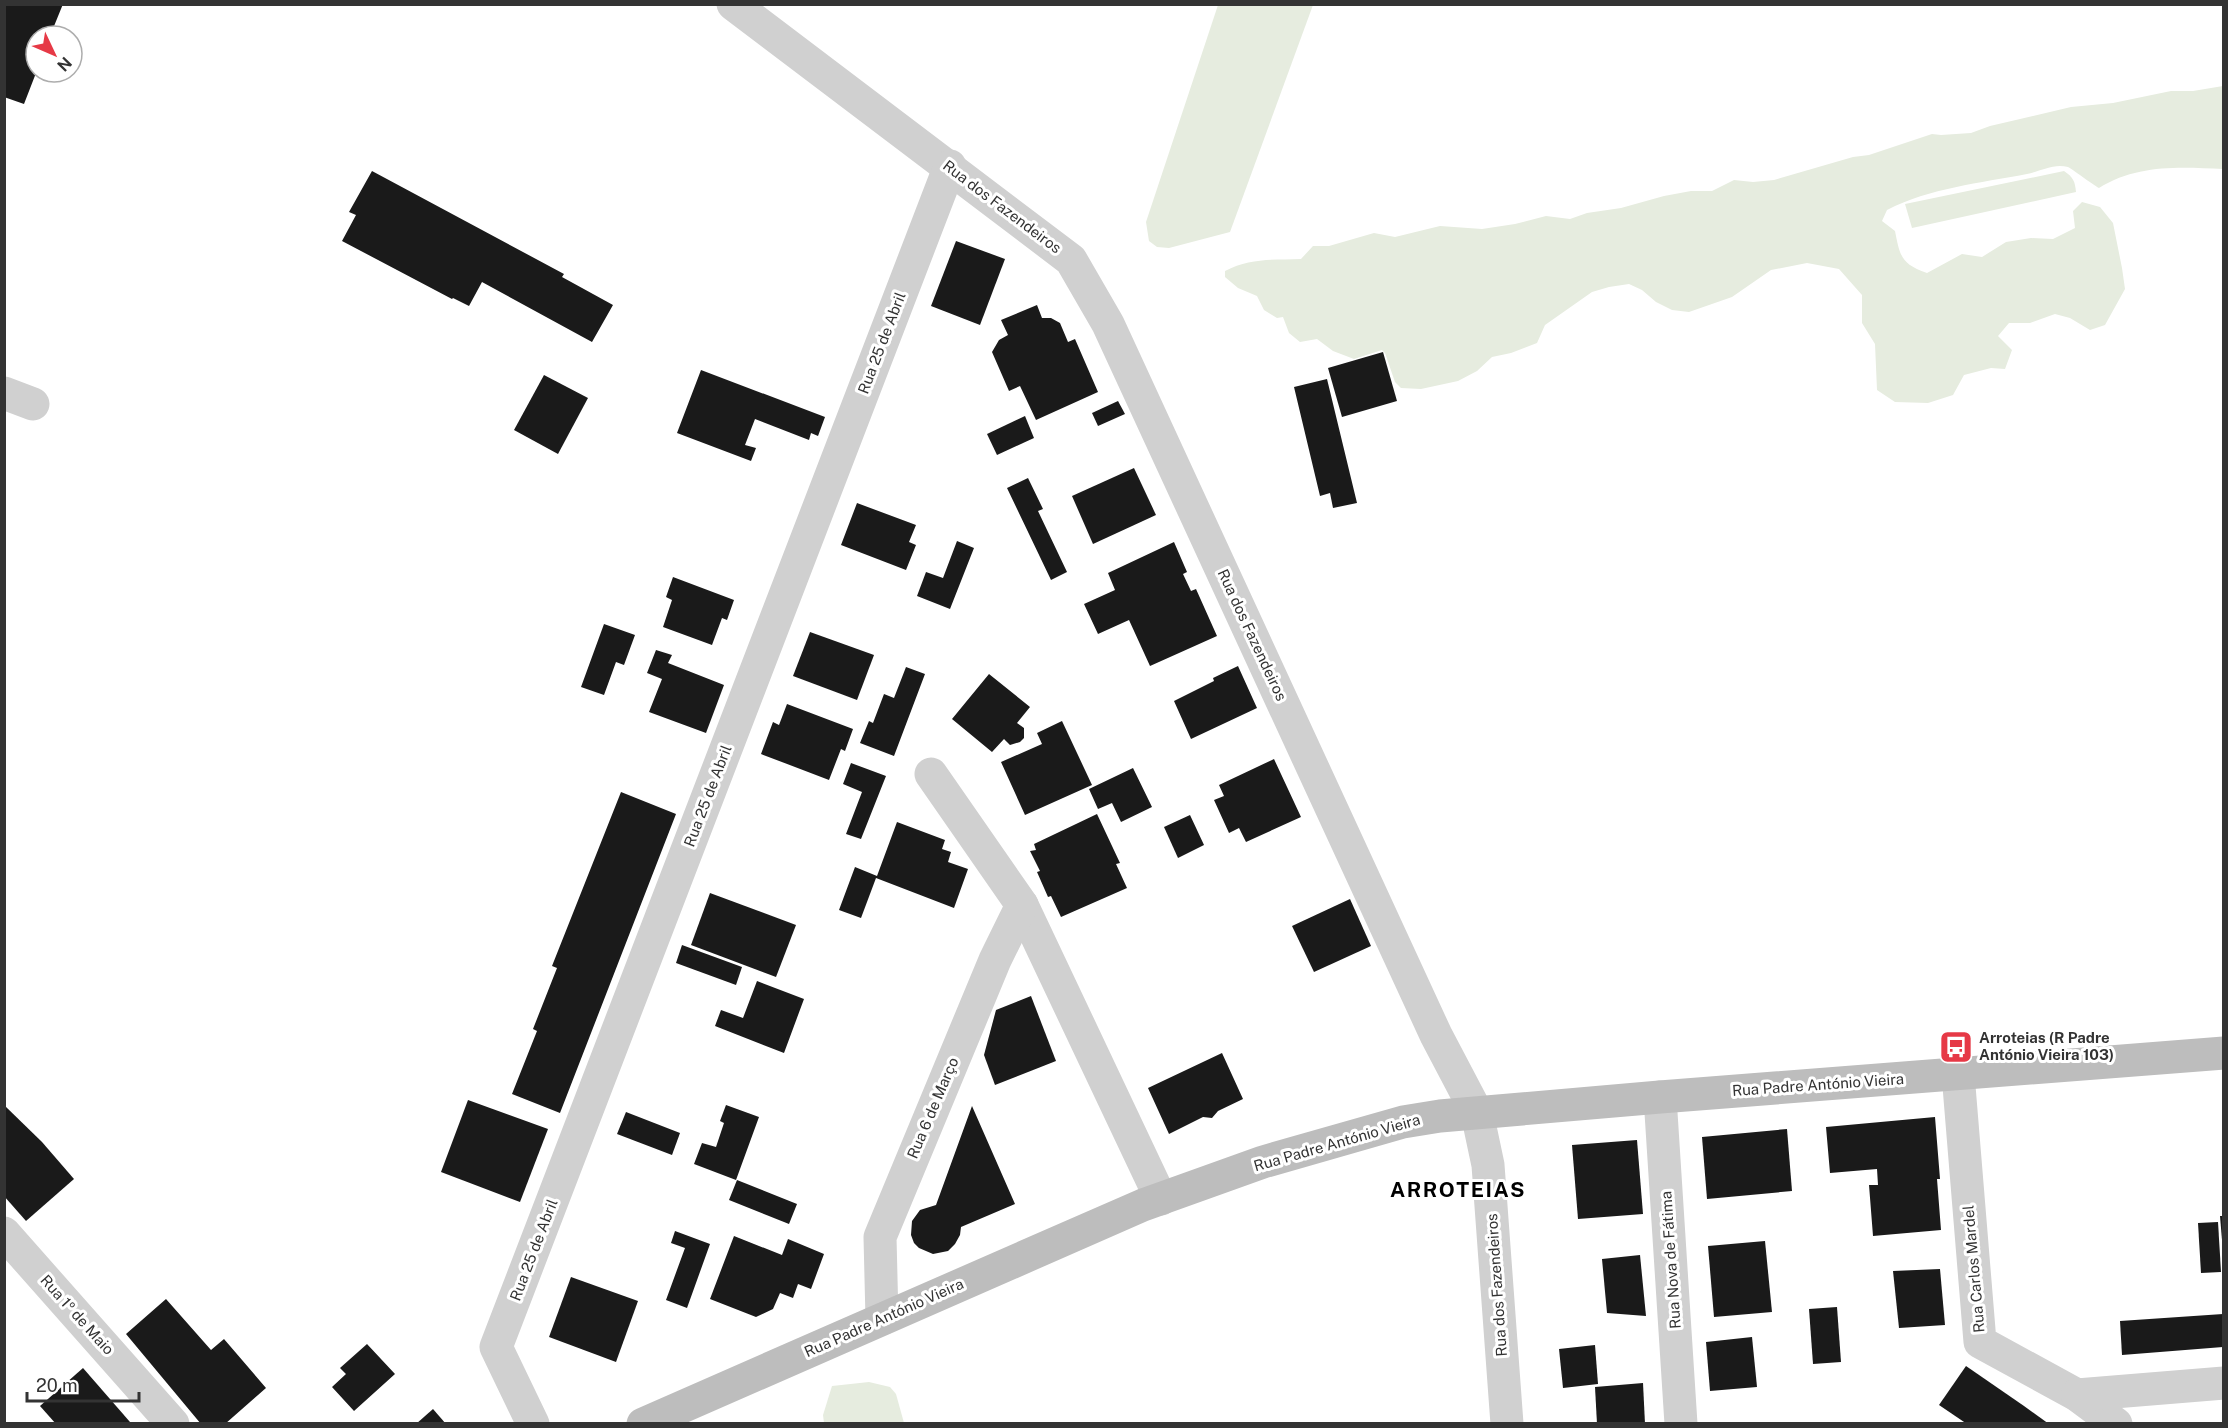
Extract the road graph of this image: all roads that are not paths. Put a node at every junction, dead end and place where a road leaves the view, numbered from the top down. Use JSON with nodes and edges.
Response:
{"nodes":[{"id":1,"x":733,"y":4,"type":"edge"},
{"id":2,"x":950,"y":166,"type":"junction"},
{"id":3,"x":931,"y":774,"type":"dead end"},
{"id":4,"x":1022,"y":904,"type":"junction"},
{"id":5,"x":2223,"y":1053,"type":"edge"},
{"id":6,"x":1958,"y":1074,"type":"junction"},
{"id":7,"x":1660,"y":1097,"type":"junction"},
{"id":8,"x":1477,"y":1113,"type":"junction"},
{"id":9,"x":1161,"y":1199,"type":"junction"},
{"id":10,"x":4,"y":1233,"type":"edge"},
{"id":11,"x":882,"y":1319,"type":"junction"},
{"id":12,"x":2223,"y":1383,"type":"edge"},
{"id":13,"x":2077,"y":1395,"type":"junction"},
{"id":14,"x":173,"y":1424,"type":"edge"},
{"id":15,"x":533,"y":1424,"type":"edge"},
{"id":16,"x":643,"y":1424,"type":"edge"},
{"id":17,"x":1507,"y":1424,"type":"edge"},
{"id":18,"x":1682,"y":1424,"type":"edge"},
{"id":19,"x":2116,"y":1424,"type":"edge"}],
"edges":[{"from":1,"to":2,"type":"street","name":"Rua dos Fazendeiros"},
{"from":2,"to":8,"type":"street","name":"Rua dos Fazendeiros"},
{"from":2,"to":15,"type":"street","name":"Rua 25 de Abril"},
{"from":3,"to":4,"type":"street"},
{"from":4,"to":9,"type":"street"},
{"from":4,"to":11,"type":"street","name":"Rua 6 de Março"},
{"from":5,"to":6,"type":"street","name":"Rua Padre António Vieira"},
{"from":6,"to":7,"type":"street","name":"Rua Padre António Vieira"},
{"from":6,"to":13,"type":"street","name":"Rua Carlos Mardel"},
{"from":7,"to":8,"type":"street","name":"Rua Padre António Vieira"},
{"from":7,"to":18,"type":"street","name":"Rua Nova de Fátima"},
{"from":8,"to":9,"type":"street","name":"Rua Padre António Vieira"},
{"from":8,"to":17,"type":"street","name":"Rua dos Fazendeiros"},
{"from":9,"to":11,"type":"street","name":"Rua Padre António Vieira"},
{"from":10,"to":14,"type":"street","name":"Rua 1º de Maio"},
{"from":11,"to":16,"type":"street","name":"Rua Padre António Vieira"},
{"from":12,"to":13,"type":"street"},
{"from":13,"to":19,"type":"street","name":"Rua Carlos Mardel"}]}
